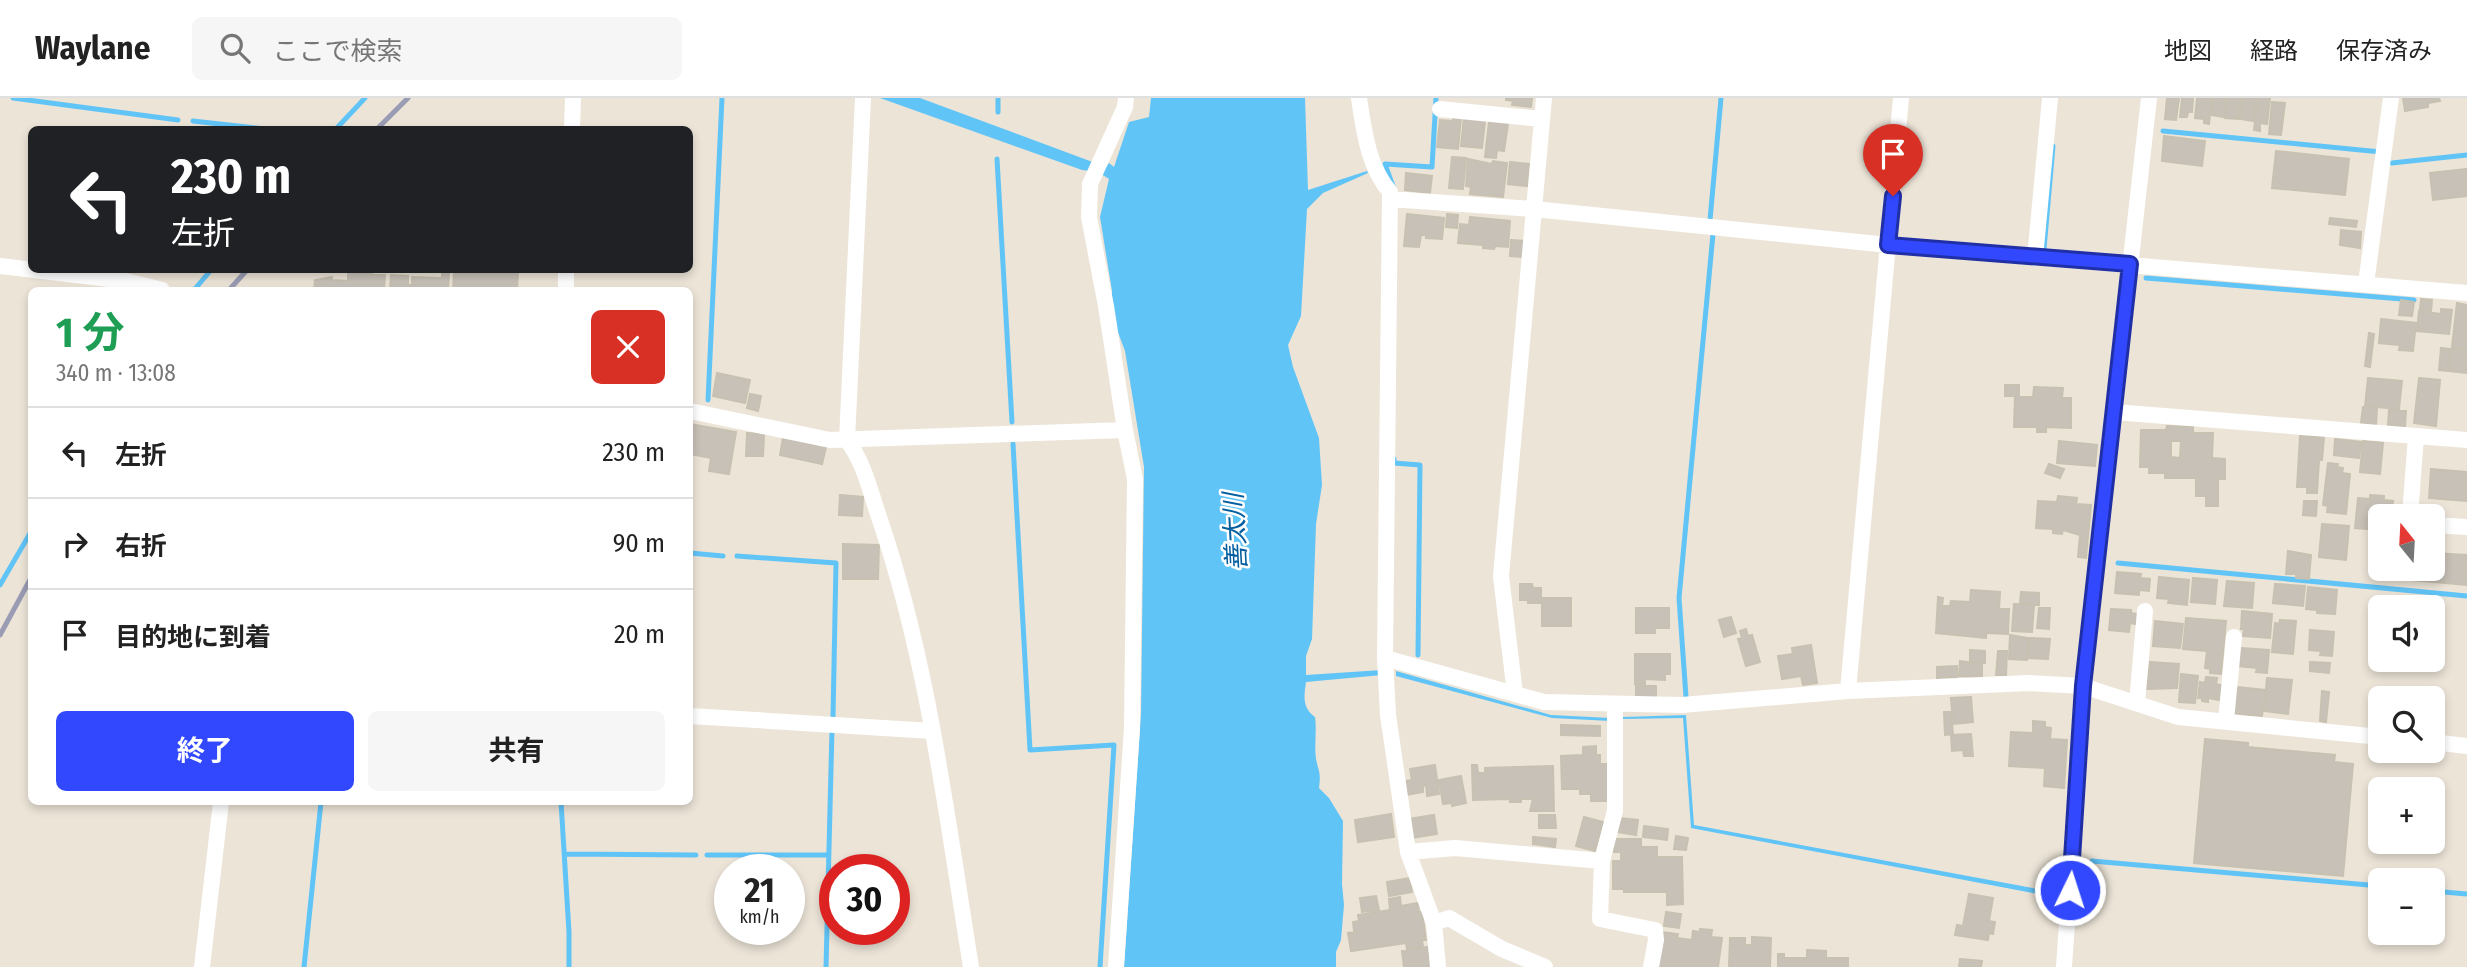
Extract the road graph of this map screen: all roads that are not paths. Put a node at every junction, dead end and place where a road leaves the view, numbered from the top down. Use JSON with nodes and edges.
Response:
{"nodes":[{"id":1,"x":573,"y":98,"type":"edge"},
{"id":2,"x":1126,"y":98,"type":"edge"},
{"id":3,"x":1359,"y":98,"type":"edge"},
{"id":4,"x":1544,"y":98,"type":"edge"},
{"id":5,"x":1901,"y":98,"type":"edge"},
{"id":6,"x":2050,"y":98,"type":"edge"},
{"id":7,"x":2149,"y":98,"type":"edge"},
{"id":8,"x":2391,"y":98,"type":"edge"},
{"id":9,"x":863,"y":99,"type":"edge"},
{"id":10,"x":1440,"y":109,"type":"dead end"},
{"id":11,"x":1542,"y":119,"type":"junction"},
{"id":12,"x":572,"y":126,"type":"edge"},
{"id":13,"x":1390,"y":199,"type":"junction"},
{"id":14,"x":1534,"y":209,"type":"junction"},
{"id":15,"x":1888,"y":245,"type":"junction"},
{"id":16,"x":2035,"y":258,"type":"junction"},
{"id":17,"x":2130,"y":264,"type":"junction"},
{"id":18,"x":0,"y":266,"type":"edge"},
{"id":19,"x":28,"y":269,"type":"edge"},
{"id":20,"x":59,"y":273,"type":"edge"},
{"id":21,"x":2365,"y":284,"type":"junction"},
{"id":22,"x":150,"y":287,"type":"edge"},
{"id":23,"x":2467,"y":293,"type":"edge"},
{"id":24,"x":693,"y":412,"type":"edge"},
{"id":25,"x":2115,"y":412,"type":"junction"},
{"id":26,"x":1125,"y":430,"type":"junction"},
{"id":27,"x":2416,"y":436,"type":"junction"},
{"id":28,"x":846,"y":440,"type":"junction"},
{"id":29,"x":2467,"y":440,"type":"edge"},
{"id":30,"x":2411,"y":504,"type":"edge"},
{"id":31,"x":2445,"y":525,"type":"edge"},
{"id":32,"x":2467,"y":527,"type":"edge"},
{"id":33,"x":2146,"y":611,"type":"dead end"},
{"id":34,"x":2234,"y":637,"type":"dead end"},
{"id":35,"x":1385,"y":658,"type":"junction"},
{"id":36,"x":2083,"y":686,"type":"junction"},
{"id":37,"x":1848,"y":691,"type":"junction"},
{"id":38,"x":1515,"y":694,"type":"junction"},
{"id":39,"x":2137,"y":704,"type":"junction"},
{"id":40,"x":1615,"y":705,"type":"junction"},
{"id":41,"x":693,"y":716,"type":"edge"},
{"id":42,"x":2226,"y":721,"type":"junction"},
{"id":43,"x":932,"y":731,"type":"junction"},
{"id":44,"x":2368,"y":736,"type":"edge"},
{"id":45,"x":2445,"y":743,"type":"edge"},
{"id":46,"x":2467,"y":746,"type":"edge"},
{"id":47,"x":221,"y":805,"type":"edge"},
{"id":48,"x":1408,"y":852,"type":"junction"},
{"id":49,"x":1602,"y":861,"type":"junction"},
{"id":50,"x":1434,"y":923,"type":"junction"},
{"id":51,"x":202,"y":967,"type":"edge"},
{"id":52,"x":971,"y":967,"type":"edge"},
{"id":53,"x":1116,"y":967,"type":"edge"},
{"id":54,"x":1438,"y":967,"type":"edge"},
{"id":55,"x":1545,"y":967,"type":"edge"},
{"id":56,"x":1651,"y":967,"type":"edge"},
{"id":57,"x":2064,"y":967,"type":"edge"}],
"edges":[{"from":1,"to":12,"type":"street"},
{"from":2,"to":26,"type":"street"},
{"from":3,"to":13,"type":"street"},
{"from":4,"to":11,"type":"street"},
{"from":5,"to":15,"type":"street"},
{"from":6,"to":16,"type":"street"},
{"from":7,"to":17,"type":"street"},
{"from":8,"to":21,"type":"street"},
{"from":9,"to":28,"type":"street"},
{"from":10,"to":11,"type":"street"},
{"from":11,"to":14,"type":"street"},
{"from":13,"to":14,"type":"street"},
{"from":13,"to":35,"type":"street"},
{"from":14,"to":15,"type":"street"},
{"from":14,"to":38,"type":"street"},
{"from":15,"to":16,"type":"street"},
{"from":15,"to":37,"type":"street"},
{"from":16,"to":17,"type":"street"},
{"from":17,"to":21,"type":"street"},
{"from":17,"to":25,"type":"street"},
{"from":18,"to":19,"type":"street"},
{"from":20,"to":22,"type":"street"},
{"from":21,"to":23,"type":"street"},
{"from":24,"to":28,"type":"street"},
{"from":25,"to":27,"type":"street"},
{"from":25,"to":36,"type":"street"},
{"from":26,"to":28,"type":"street"},
{"from":26,"to":53,"type":"street"},
{"from":27,"to":29,"type":"street"},
{"from":27,"to":30,"type":"street"},
{"from":28,"to":43,"type":"street"},
{"from":31,"to":32,"type":"street"},
{"from":33,"to":39,"type":"street"},
{"from":34,"to":42,"type":"street"},
{"from":35,"to":38,"type":"street"},
{"from":35,"to":48,"type":"street"},
{"from":36,"to":37,"type":"street"},
{"from":36,"to":39,"type":"street"},
{"from":36,"to":57,"type":"street"},
{"from":37,"to":40,"type":"street"},
{"from":38,"to":40,"type":"street"},
{"from":39,"to":42,"type":"street"},
{"from":40,"to":49,"type":"street"},
{"from":41,"to":43,"type":"street"},
{"from":42,"to":44,"type":"street"},
{"from":43,"to":52,"type":"street"},
{"from":45,"to":46,"type":"street"},
{"from":47,"to":51,"type":"street"},
{"from":48,"to":49,"type":"street"},
{"from":48,"to":50,"type":"street"},
{"from":49,"to":56,"type":"street"},
{"from":50,"to":54,"type":"street"},
{"from":50,"to":55,"type":"street"}]}
